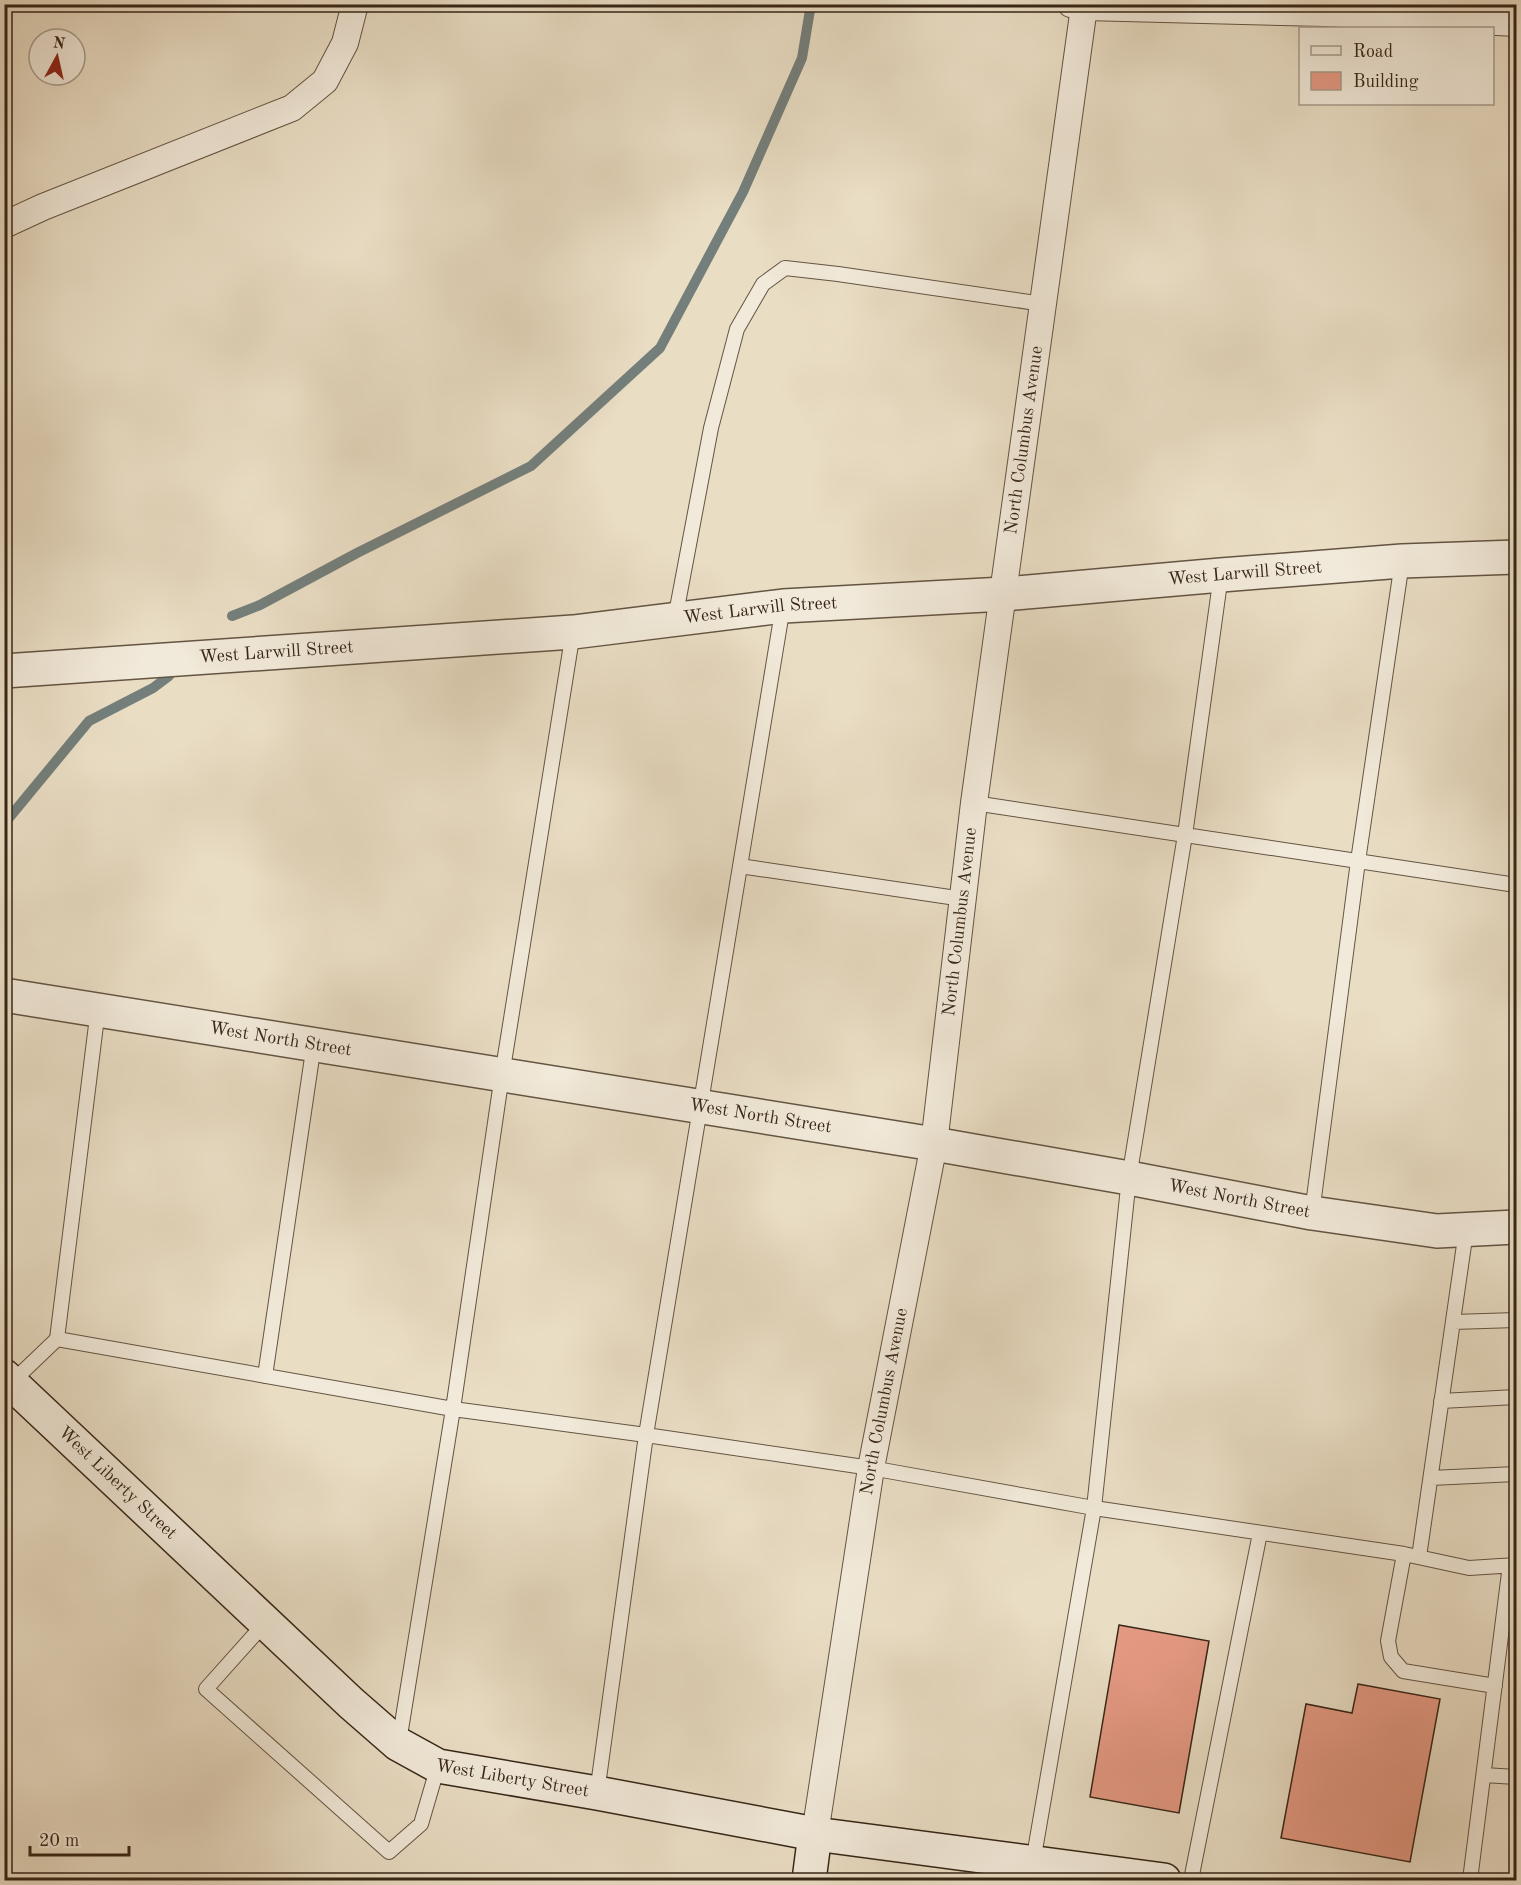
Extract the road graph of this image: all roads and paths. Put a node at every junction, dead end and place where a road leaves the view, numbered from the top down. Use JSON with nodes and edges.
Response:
{"nodes":[{"id":1,"x":355,"y":4,"type":"edge"},
{"id":2,"x":1077,"y":6,"type":"edge"},
{"id":3,"x":1325,"y":9,"type":"edge"},
{"id":4,"x":1516,"y":23,"type":"edge"},
{"id":5,"x":4,"y":225,"type":"edge"},
{"id":6,"x":1043,"y":304,"type":"junction"},
{"id":7,"x":1516,"y":557,"type":"edge"},
{"id":8,"x":1402,"y":561,"type":"junction"},
{"id":9,"x":1221,"y":575,"type":"junction"},
{"id":10,"x":1004,"y":594,"type":"junction"},
{"id":11,"x":783,"y":606,"type":"junction"},
{"id":12,"x":675,"y":619,"type":"junction"},
{"id":13,"x":573,"y":632,"type":"junction"},
{"id":14,"x":4,"y":672,"type":"edge"},
{"id":15,"x":974,"y":803,"type":"junction"},
{"id":16,"x":1185,"y":835,"type":"junction"},
{"id":17,"x":1358,"y":861,"type":"junction"},
{"id":18,"x":740,"y":866,"type":"junction"},
{"id":19,"x":1516,"y":885,"type":"edge"},
{"id":20,"x":963,"y":899,"type":"junction"},
{"id":21,"x":4,"y":995,"type":"edge"},
{"id":22,"x":98,"y":1010,"type":"junction"},
{"id":23,"x":314,"y":1044,"type":"junction"},
{"id":24,"x":502,"y":1074,"type":"junction"},
{"id":25,"x":700,"y":1107,"type":"junction"},
{"id":26,"x":934,"y":1144,"type":"junction"},
{"id":27,"x":1129,"y":1178,"type":"junction"},
{"id":28,"x":1312,"y":1213,"type":"junction"},
{"id":29,"x":1516,"y":1227,"type":"edge"},
{"id":30,"x":1466,"y":1231,"type":"junction"},
{"id":31,"x":1516,"y":1320,"type":"edge"},
{"id":32,"x":1453,"y":1322,"type":"junction"},
{"id":33,"x":57,"y":1339,"type":"junction"},
{"id":34,"x":265,"y":1376,"type":"junction"},
{"id":35,"x":8,"y":1379,"type":"edge"},
{"id":36,"x":1516,"y":1397,"type":"edge"},
{"id":37,"x":1442,"y":1401,"type":"junction"},
{"id":38,"x":453,"y":1409,"type":"junction"},
{"id":39,"x":646,"y":1435,"type":"junction"},
{"id":40,"x":871,"y":1468,"type":"junction"},
{"id":41,"x":1516,"y":1474,"type":"edge"},
{"id":42,"x":1431,"y":1478,"type":"junction"},
{"id":43,"x":1094,"y":1508,"type":"junction"},
{"id":44,"x":1260,"y":1533,"type":"junction"},
{"id":45,"x":1404,"y":1554,"type":"junction"},
{"id":46,"x":1419,"y":1557,"type":"junction"},
{"id":47,"x":1513,"y":1565,"type":"edge"},
{"id":48,"x":265,"y":1623,"type":"junction"},
{"id":49,"x":1495,"y":1686,"type":"junction"},
{"id":50,"x":398,"y":1744,"type":"junction"},
{"id":51,"x":438,"y":1766,"type":"junction"},
{"id":52,"x":1484,"y":1775,"type":"junction"},
{"id":53,"x":1516,"y":1777,"type":"edge"},
{"id":54,"x":597,"y":1793,"type":"junction"},
{"id":55,"x":815,"y":1834,"type":"junction"},
{"id":56,"x":1033,"y":1862,"type":"junction"},
{"id":57,"x":809,"y":1881,"type":"edge"},
{"id":58,"x":1164,"y":1881,"type":"edge"},
{"id":59,"x":1191,"y":1881,"type":"edge"},
{"id":60,"x":1470,"y":1881,"type":"edge"}],
"edges":[{"from":1,"to":5,"type":"street"},
{"from":2,"to":3,"type":"street"},
{"from":2,"to":6,"type":"street","name":"North Columbus Avenue"},
{"from":3,"to":4,"type":"street"},
{"from":6,"to":10,"type":"street","name":"North Columbus Avenue"},
{"from":6,"to":12,"type":"lane"},
{"from":7,"to":8,"type":"street","name":"West Larwill Street"},
{"from":8,"to":9,"type":"street","name":"West Larwill Street"},
{"from":8,"to":17,"type":"lane"},
{"from":9,"to":10,"type":"street","name":"West Larwill Street"},
{"from":9,"to":16,"type":"lane"},
{"from":10,"to":11,"type":"street","name":"West Larwill Street"},
{"from":10,"to":15,"type":"street","name":"North Columbus Avenue"},
{"from":11,"to":12,"type":"street","name":"West Larwill Street"},
{"from":11,"to":18,"type":"lane"},
{"from":12,"to":13,"type":"street","name":"West Larwill Street"},
{"from":13,"to":14,"type":"street","name":"West Larwill Street"},
{"from":13,"to":24,"type":"lane"},
{"from":15,"to":16,"type":"lane"},
{"from":15,"to":20,"type":"street","name":"North Columbus Avenue"},
{"from":16,"to":17,"type":"lane"},
{"from":16,"to":27,"type":"lane"},
{"from":17,"to":19,"type":"lane"},
{"from":17,"to":28,"type":"lane"},
{"from":18,"to":20,"type":"lane"},
{"from":18,"to":25,"type":"lane"},
{"from":20,"to":26,"type":"street","name":"North Columbus Avenue"},
{"from":21,"to":22,"type":"street","name":"West North Street"},
{"from":22,"to":23,"type":"street","name":"West North Street"},
{"from":22,"to":33,"type":"lane"},
{"from":23,"to":24,"type":"street","name":"West North Street"},
{"from":23,"to":34,"type":"lane"},
{"from":24,"to":25,"type":"street","name":"West North Street"},
{"from":24,"to":38,"type":"lane"},
{"from":25,"to":26,"type":"street","name":"West North Street"},
{"from":25,"to":39,"type":"lane"},
{"from":26,"to":27,"type":"street","name":"West North Street"},
{"from":26,"to":40,"type":"street","name":"North Columbus Avenue"},
{"from":27,"to":28,"type":"street","name":"West North Street"},
{"from":27,"to":43,"type":"lane"},
{"from":28,"to":30,"type":"street","name":"West North Street"},
{"from":29,"to":30,"type":"street","name":"West North Street"},
{"from":30,"to":32,"type":"lane"},
{"from":31,"to":32,"type":"lane"},
{"from":32,"to":37,"type":"lane"},
{"from":33,"to":34,"type":"lane"},
{"from":33,"to":35,"type":"lane"},
{"from":34,"to":38,"type":"lane"},
{"from":35,"to":48,"type":"street","name":"West Liberty Street"},
{"from":36,"to":37,"type":"lane"},
{"from":37,"to":42,"type":"lane"},
{"from":38,"to":39,"type":"lane"},
{"from":38,"to":50,"type":"lane"},
{"from":39,"to":40,"type":"lane"},
{"from":39,"to":54,"type":"lane"},
{"from":40,"to":43,"type":"lane"},
{"from":40,"to":55,"type":"street","name":"North Columbus Avenue"},
{"from":41,"to":42,"type":"lane"},
{"from":42,"to":46,"type":"lane"},
{"from":43,"to":44,"type":"lane"},
{"from":43,"to":56,"type":"lane"},
{"from":44,"to":45,"type":"lane"},
{"from":44,"to":59,"type":"lane"},
{"from":45,"to":46,"type":"lane"},
{"from":45,"to":49,"type":"lane"},
{"from":46,"to":47,"type":"lane"},
{"from":47,"to":49,"type":"lane"},
{"from":48,"to":50,"type":"street","name":"West Liberty Street"},
{"from":48,"to":51,"type":"lane"},
{"from":49,"to":52,"type":"lane"},
{"from":50,"to":51,"type":"street","name":"West Liberty Street"},
{"from":51,"to":54,"type":"street","name":"West Liberty Street"},
{"from":52,"to":53,"type":"lane"},
{"from":52,"to":60,"type":"lane"},
{"from":54,"to":55,"type":"street","name":"West Liberty Street"},
{"from":55,"to":56,"type":"street","name":"West Liberty Street"},
{"from":55,"to":57,"type":"street"},
{"from":56,"to":58,"type":"street","name":"West Liberty Street"}]}
